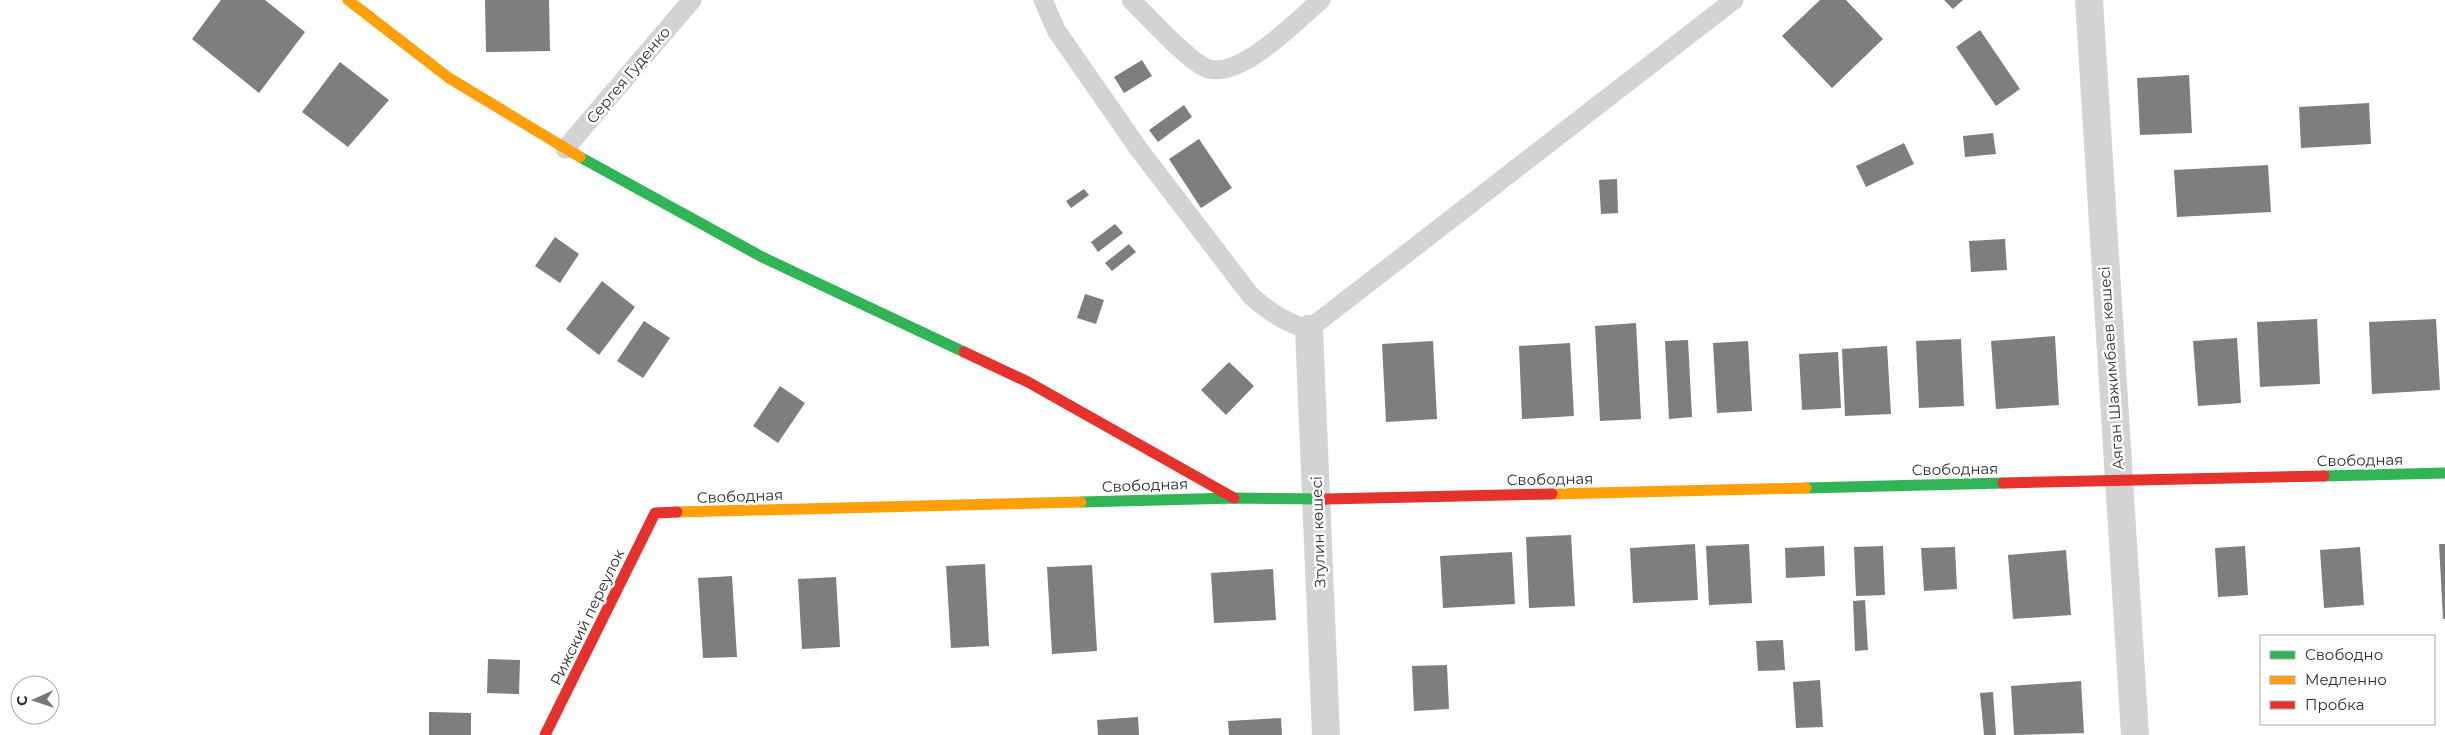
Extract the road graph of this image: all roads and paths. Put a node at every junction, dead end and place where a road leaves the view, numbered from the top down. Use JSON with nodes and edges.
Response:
{"nodes":[{"id":1,"x":348,"y":0,"type":"edge"},
{"id":2,"x":692,"y":0,"type":"edge"},
{"id":3,"x":1043,"y":0,"type":"edge"},
{"id":4,"x":1131,"y":0,"type":"edge"},
{"id":5,"x":1321,"y":0,"type":"edge"},
{"id":6,"x":1734,"y":0,"type":"edge"},
{"id":7,"x":2089,"y":0,"type":"edge"},
{"id":8,"x":565,"y":149,"type":"junction"},
{"id":9,"x":1309,"y":329,"type":"junction"},
{"id":10,"x":2445,"y":473,"type":"edge"},
{"id":11,"x":2118,"y":481,"type":"junction"},
{"id":12,"x":1234,"y":498,"type":"junction"},
{"id":13,"x":1316,"y":499,"type":"junction"},
{"id":14,"x":655,"y":513,"type":"joint"},
{"id":15,"x":545,"y":735,"type":"edge"},
{"id":16,"x":1326,"y":735,"type":"edge"},
{"id":17,"x":2135,"y":735,"type":"edge"}],
"edges":[{"from":1,"to":8,"type":"street"},
{"from":2,"to":8,"type":"lane","name":"Сергея Гуденко"},
{"from":3,"to":9,"type":"lane"},
{"from":4,"to":5,"type":"lane"},
{"from":6,"to":9,"type":"lane"},
{"from":7,"to":11,"type":"street","name":"Аяган Шажимбаев көшесі"},
{"from":8,"to":12,"type":"street"},
{"from":9,"to":13,"type":"street","name":"Зтулин көшесі"},
{"from":10,"to":11,"type":"street","name":"Свободная"},
{"from":11,"to":13,"type":"street","name":"Свободная"},
{"from":11,"to":17,"type":"street","name":"Аяган Шажимбаев көшесі"},
{"from":12,"to":13,"type":"street","name":"Свободная"},
{"from":12,"to":14,"type":"street","name":"Свободная"},
{"from":13,"to":16,"type":"street","name":"Зтулин көшесі"},
{"from":14,"to":15,"type":"street","name":"Рижский переулок"}]}
